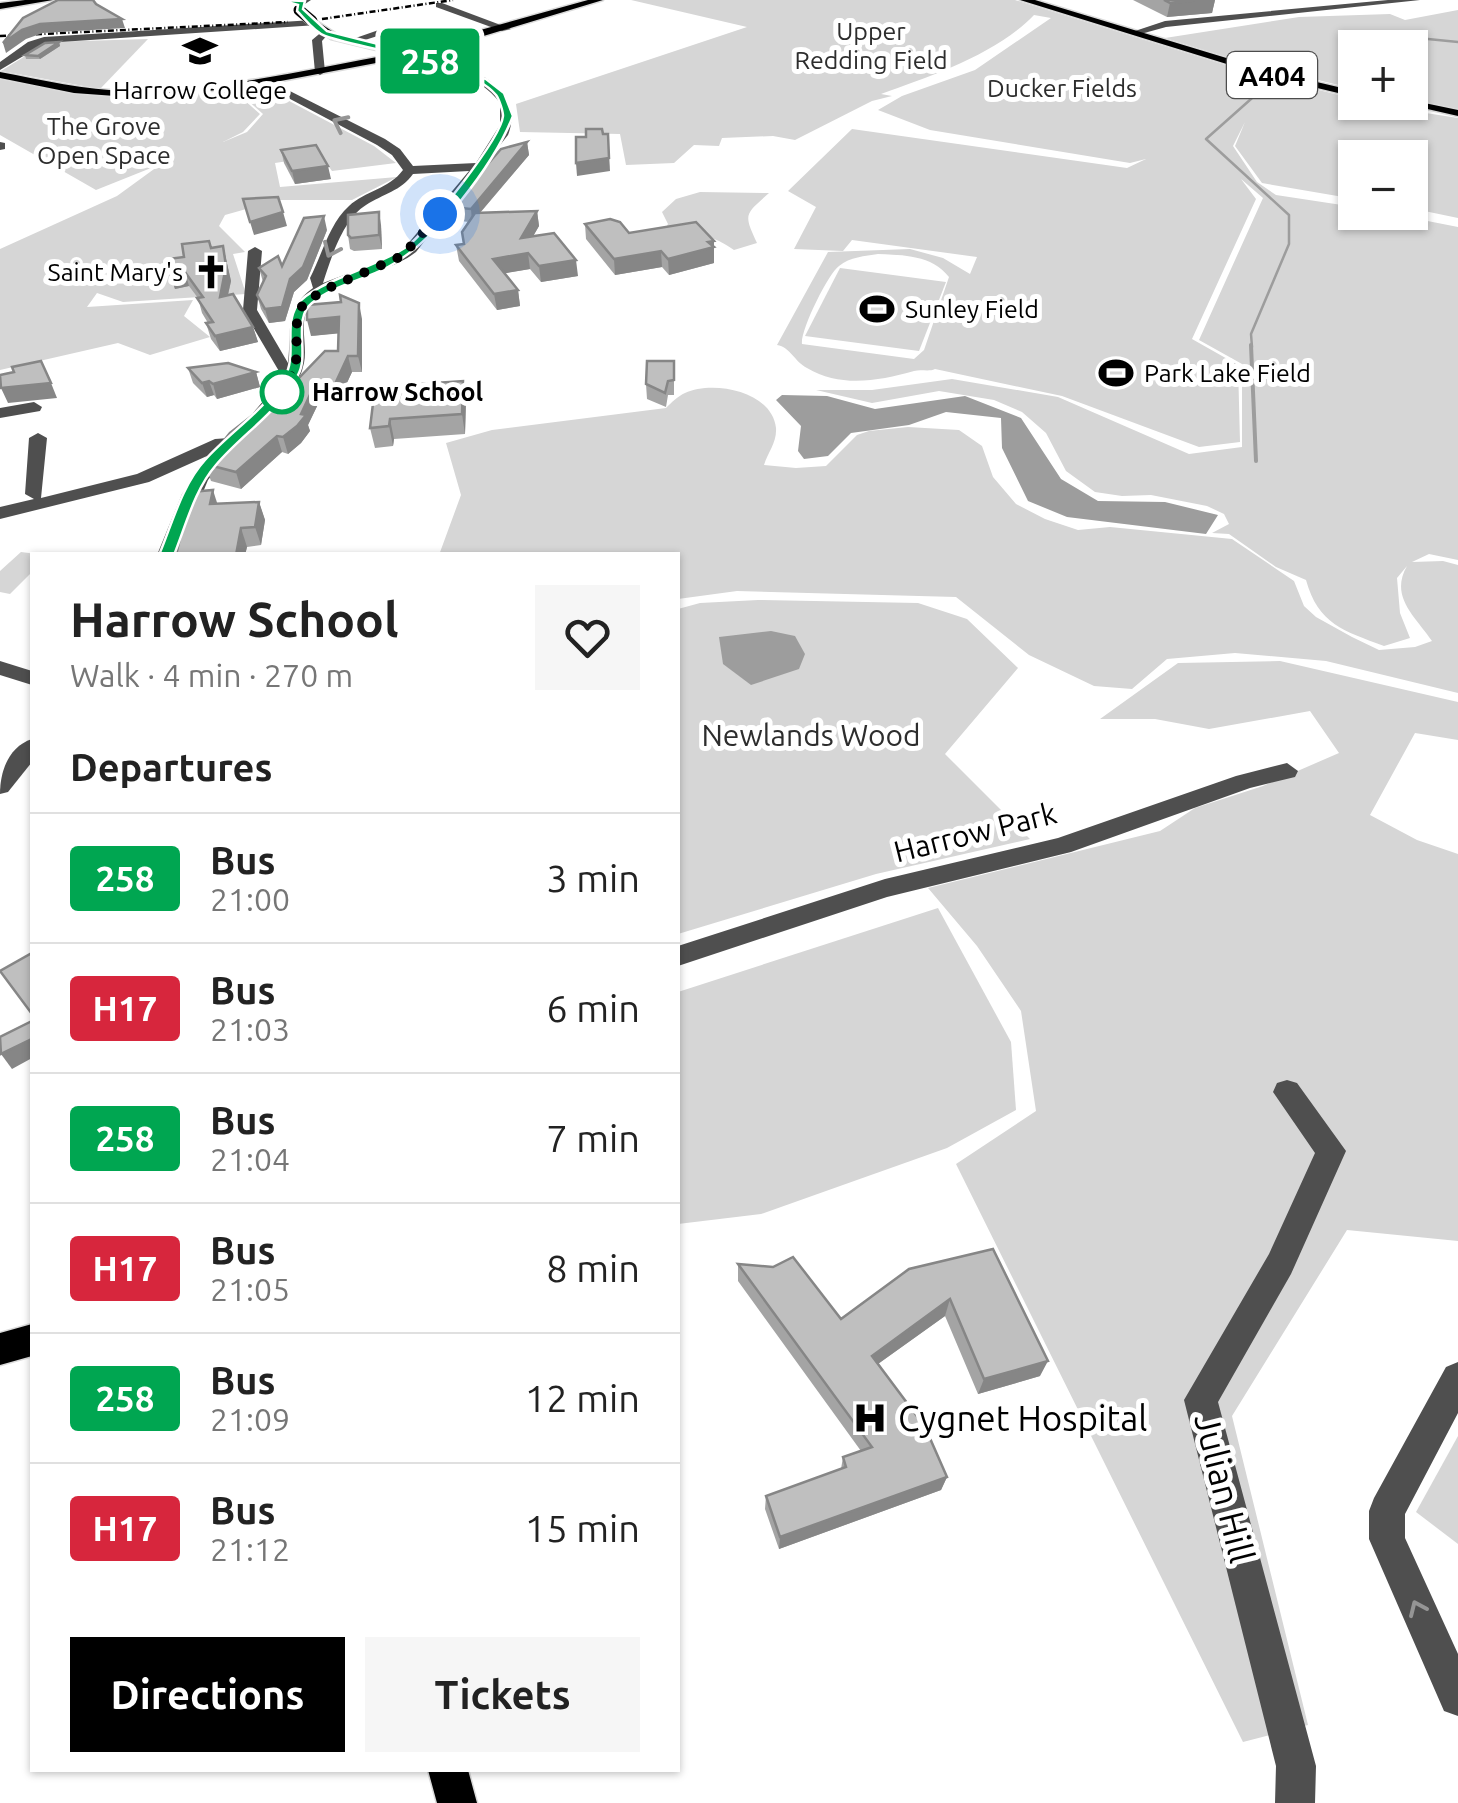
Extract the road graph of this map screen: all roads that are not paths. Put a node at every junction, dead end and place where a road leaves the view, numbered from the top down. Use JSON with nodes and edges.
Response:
{"nodes":[{"id":1,"x":48,"y":0,"type":"edge"},
{"id":2,"x":284,"y":0,"type":"edge"},
{"id":3,"x":598,"y":0,"type":"edge"},
{"id":4,"x":1025,"y":0,"type":"edge"},
{"id":5,"x":1416,"y":0,"type":"edge"},
{"id":6,"x":1044,"y":2,"type":"edge"},
{"id":7,"x":303,"y":4,"type":"edge"},
{"id":8,"x":439,"y":5,"type":"dead end"},
{"id":9,"x":0,"y":6,"type":"edge"},
{"id":10,"x":313,"y":22,"type":"junction"},
{"id":11,"x":396,"y":27,"type":"dead end"},
{"id":12,"x":506,"y":28,"type":"junction"},
{"id":13,"x":324,"y":33,"type":"junction"},
{"id":14,"x":1141,"y":34,"type":"junction"},
{"id":15,"x":352,"y":41,"type":"junction"},
{"id":16,"x":409,"y":54,"type":"junction"},
{"id":17,"x":0,"y":71,"type":"edge"},
{"id":18,"x":320,"y":72,"type":"junction"},
{"id":19,"x":264,"y":82,"type":"junction"},
{"id":20,"x":1338,"y":90,"type":"edge"},
{"id":21,"x":1428,"y":107,"type":"edge"},
{"id":22,"x":1458,"y":113,"type":"edge"},
{"id":23,"x":480,"y":167,"type":"junction"},
{"id":24,"x":409,"y":170,"type":"junction"},
{"id":25,"x":255,"y":252,"type":"dead end"},
{"id":26,"x":324,"y":290,"type":"junction"},
{"id":27,"x":292,"y":376,"type":"junction"},
{"id":28,"x":34,"y":407,"type":"dead end"},
{"id":29,"x":0,"y":414,"type":"edge"},
{"id":30,"x":38,"y":438,"type":"dead end"},
{"id":31,"x":235,"y":438,"type":"junction"},
{"id":32,"x":34,"y":499,"type":"junction"},
{"id":33,"x":0,"y":513,"type":"edge"},
{"id":34,"x":168,"y":552,"type":"edge"},
{"id":35,"x":0,"y":668,"type":"edge"},
{"id":36,"x":30,"y":677,"type":"edge"},
{"id":37,"x":30,"y":749,"type":"edge"},
{"id":38,"x":1287,"y":771,"type":"dead end"},
{"id":39,"x":0,"y":786,"type":"edge"},
{"id":40,"x":680,"y":955,"type":"edge"},
{"id":41,"x":1287,"y":1092,"type":"dead end"},
{"id":42,"x":30,"y":1341,"type":"edge"},
{"id":43,"x":0,"y":1349,"type":"edge"},
{"id":44,"x":1458,"y":1379,"type":"edge"},
{"id":45,"x":1458,"y":1697,"type":"edge"},
{"id":46,"x":449,"y":1772,"type":"edge"},
{"id":47,"x":457,"y":1803,"type":"edge"},
{"id":48,"x":1294,"y":1803,"type":"edge"}],
"edges":[{"from":1,"to":9,"type":"main road"},
{"from":2,"to":7,"type":"main road"},
{"from":3,"to":12,"type":"main road"},
{"from":4,"to":6,"type":"main road","number":"A404"},
{"from":5,"to":14,"type":"street"},
{"from":6,"to":14,"type":"main road","number":"A404"},
{"from":7,"to":10,"type":"main road","bridge":true},
{"from":8,"to":12,"type":"street"},
{"from":10,"to":13,"type":"main road"},
{"from":10,"to":17,"type":"street"},
{"from":11,"to":15,"type":"street"},
{"from":12,"to":16,"type":"main road"},
{"from":13,"to":15,"type":"main road"},
{"from":13,"to":18,"type":"street"},
{"from":14,"to":20,"type":"main road","number":"A404"},
{"from":15,"to":16,"type":"main road"},
{"from":16,"to":18,"type":"main road"},
{"from":16,"to":23,"type":"street"},
{"from":17,"to":19,"type":"main road"},
{"from":18,"to":19,"type":"main road"},
{"from":24,"to":19,"type":"street","one_way":true},
{"from":21,"to":22,"type":"main road"},
{"from":23,"to":24,"type":"street"},
{"from":23,"to":26,"type":"street"},
{"from":24,"to":26,"type":"street","one_way":true},
{"from":25,"to":27,"type":"street"},
{"from":26,"to":27,"type":"street"},
{"from":27,"to":31,"type":"street"},
{"from":28,"to":29,"type":"street"},
{"from":30,"to":32,"type":"street"},
{"from":31,"to":32,"type":"street"},
{"from":31,"to":34,"type":"street"},
{"from":32,"to":33,"type":"street"},
{"from":35,"to":36,"type":"street"},
{"from":37,"to":39,"type":"street"},
{"from":38,"to":40,"type":"street","name":"Harrow Park"},
{"from":41,"to":48,"type":"street","name":"Julian Hill"},
{"from":42,"to":43,"type":"main road"},
{"from":45,"to":44,"type":"street","one_way":true},
{"from":46,"to":47,"type":"main road"}]}
